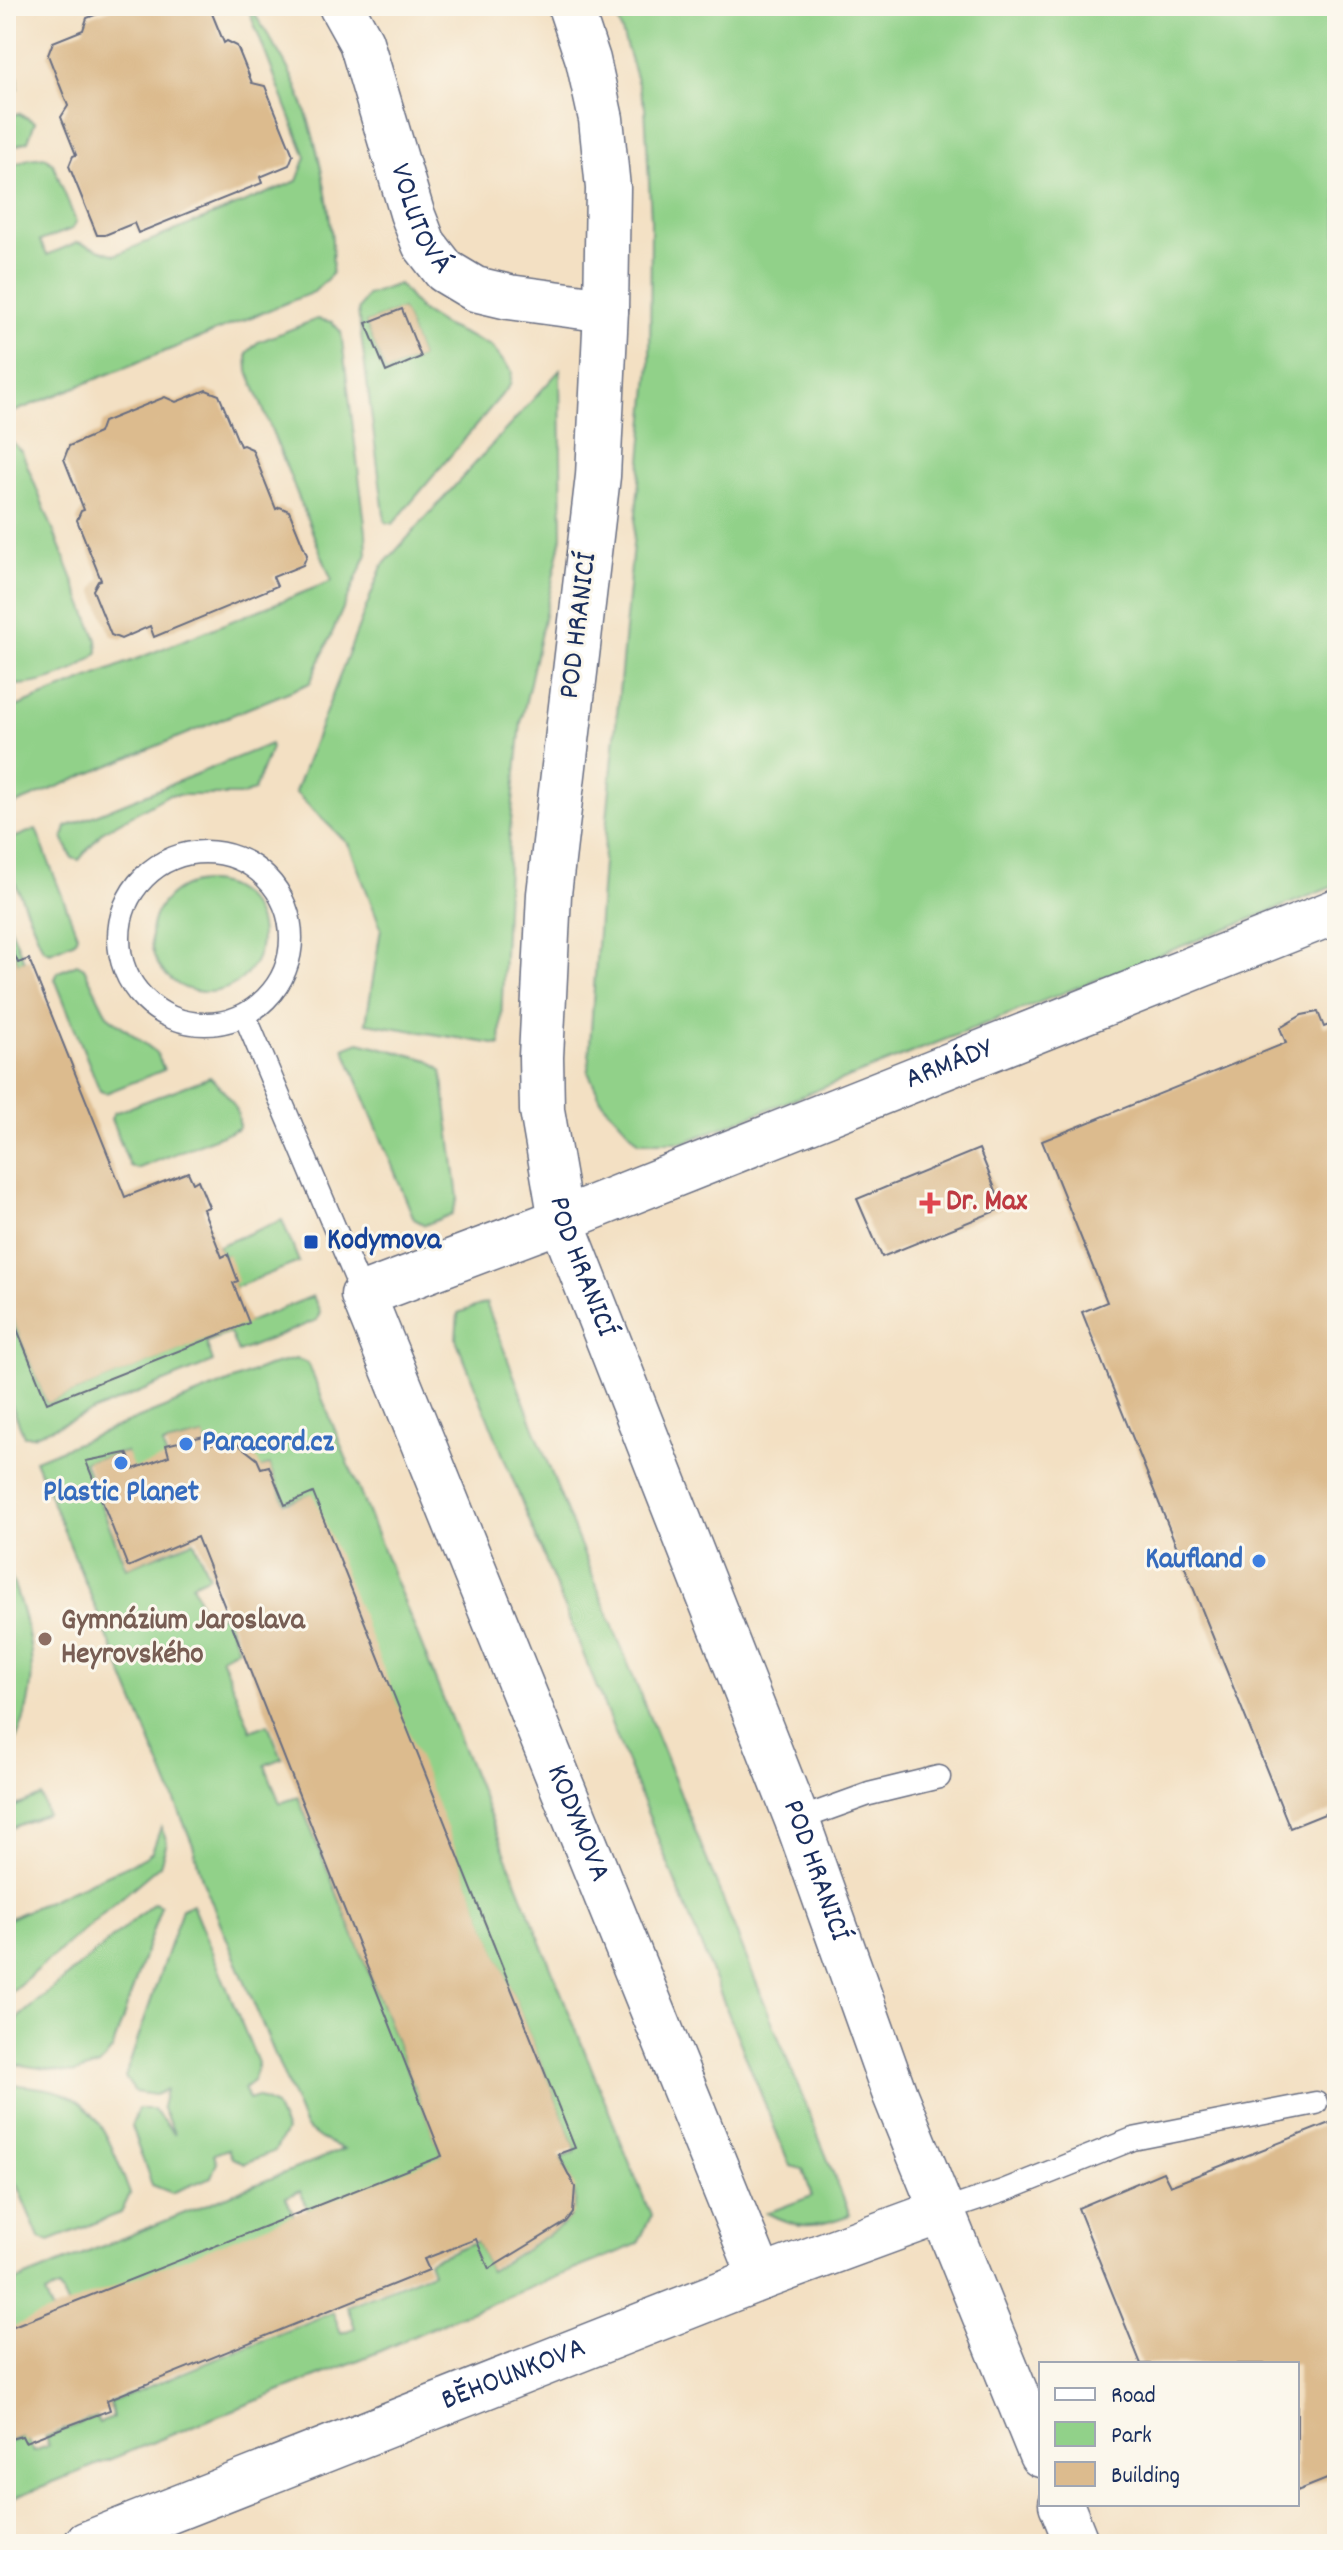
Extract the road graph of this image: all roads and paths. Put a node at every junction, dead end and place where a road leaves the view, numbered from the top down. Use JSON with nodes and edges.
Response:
{"nodes":[{"id":1,"x":341,"y":6,"type":"edge"},
{"id":2,"x":570,"y":6,"type":"edge"},
{"id":3,"x":606,"y":310,"type":"junction"},
{"id":4,"x":1337,"y":911,"type":"edge"},
{"id":5,"x":245,"y":1016,"type":"junction"},
{"id":6,"x":561,"y":1220,"type":"junction"},
{"id":7,"x":363,"y":1295,"type":"junction"},
{"id":8,"x":939,"y":1777,"type":"dead end"},
{"id":9,"x":797,"y":1820,"type":"junction"},
{"id":10,"x":1316,"y":2103,"type":"dead end"},
{"id":11,"x":943,"y":2211,"type":"junction"},
{"id":12,"x":761,"y":2278,"type":"junction"},
{"id":13,"x":1039,"y":2450,"type":"edge"},
{"id":14,"x":1062,"y":2506,"type":"edge"},
{"id":15,"x":86,"y":2544,"type":"edge"},
{"id":16,"x":1077,"y":2544,"type":"edge"}],
"edges":[{"from":1,"to":3,"type":"street","name":"VOLUTOVÁ"},
{"from":2,"to":3,"type":"street","name":"POD HRANICÍ"},
{"from":3,"to":6,"type":"street","name":"POD HRANICÍ"},
{"from":4,"to":6,"type":"street","name":"ARMÁDY"},
{"from":5,"to":5,"type":"lane"},
{"from":5,"to":7,"type":"lane","name":"KODYMOVA"},
{"from":6,"to":7,"type":"street","name":"ARMÁDY"},
{"from":6,"to":9,"type":"street","name":"POD HRANICÍ"},
{"from":7,"to":12,"type":"street","name":"KODYMOVA"},
{"from":8,"to":9,"type":"lane"},
{"from":9,"to":11,"type":"street","name":"POD HRANICÍ"},
{"from":10,"to":11,"type":"lane"},
{"from":11,"to":12,"type":"street","name":"BĚHOUNKOVA"},
{"from":11,"to":13,"type":"street","name":"POD HRANICÍ"},
{"from":12,"to":15,"type":"street","name":"BĚHOUNKOVA"},
{"from":14,"to":16,"type":"street"}]}
